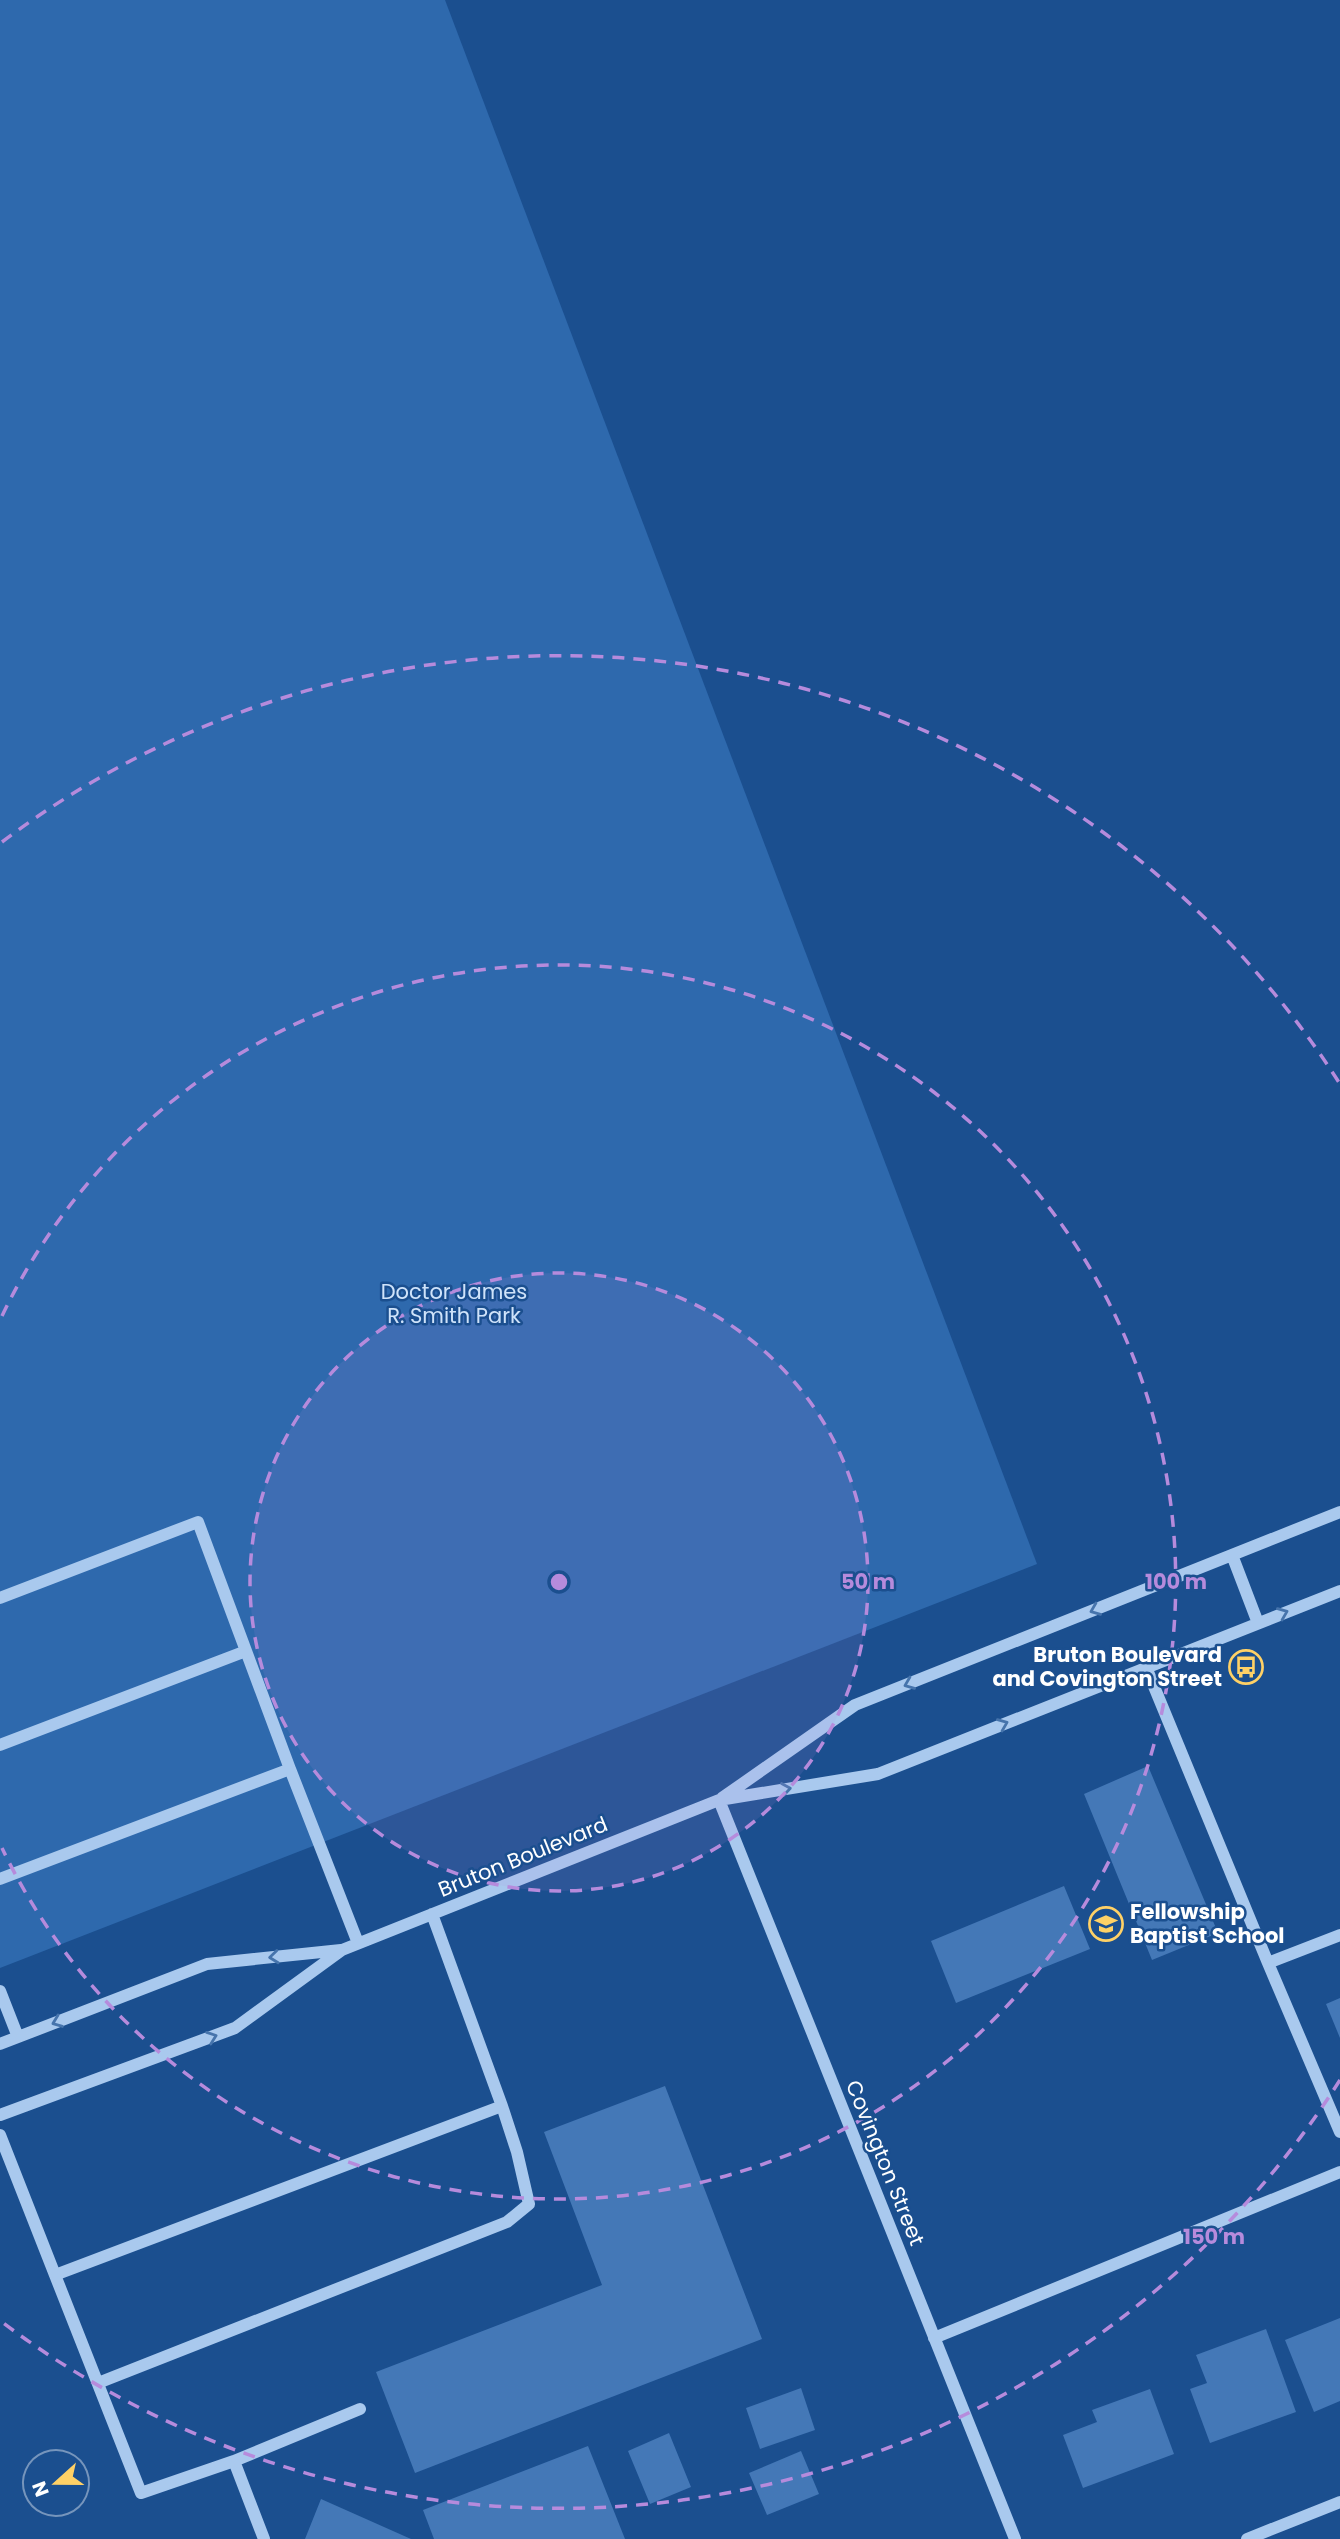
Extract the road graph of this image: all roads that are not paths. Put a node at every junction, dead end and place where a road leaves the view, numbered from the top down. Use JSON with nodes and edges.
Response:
{"nodes":[{"id":1,"x":1340,"y":1512,"type":"edge"},
{"id":2,"x":1232,"y":1555,"type":"junction"},
{"id":3,"x":1340,"y":1591,"type":"edge"},
{"id":4,"x":0,"y":1598,"type":"edge"},
{"id":5,"x":1258,"y":1623,"type":"junction"},
{"id":6,"x":246,"y":1651,"type":"junction"},
{"id":7,"x":1146,"y":1667,"type":"junction"},
{"id":8,"x":0,"y":1745,"type":"edge"},
{"id":9,"x":290,"y":1769,"type":"junction"},
{"id":10,"x":719,"y":1800,"type":"junction"},
{"id":11,"x":0,"y":1878,"type":"edge"},
{"id":12,"x":432,"y":1914,"type":"junction"},
{"id":13,"x":1340,"y":1935,"type":"edge"},
{"id":14,"x":358,"y":1943,"type":"junction"},
{"id":15,"x":342,"y":1950,"type":"junction"},
{"id":16,"x":1268,"y":1963,"type":"junction"},
{"id":17,"x":0,"y":1991,"type":"edge"},
{"id":18,"x":18,"y":2037,"type":"junction"},
{"id":19,"x":0,"y":2044,"type":"edge"},
{"id":20,"x":502,"y":2106,"type":"junction"},
{"id":21,"x":0,"y":2115,"type":"edge"},
{"id":22,"x":1340,"y":2132,"type":"edge"},
{"id":23,"x":0,"y":2135,"type":"edge"},
{"id":24,"x":1340,"y":2172,"type":"edge"},
{"id":25,"x":55,"y":2275,"type":"junction"},
{"id":26,"x":934,"y":2338,"type":"junction"},
{"id":27,"x":97,"y":2383,"type":"junction"},
{"id":28,"x":360,"y":2409,"type":"dead end"},
{"id":29,"x":234,"y":2461,"type":"junction"},
{"id":30,"x":1340,"y":2502,"type":"edge"},
{"id":31,"x":264,"y":2539,"type":"edge"},
{"id":32,"x":1015,"y":2539,"type":"edge"},
{"id":33,"x":1247,"y":2539,"type":"edge"}],
"edges":[{"from":1,"to":2,"type":"street","name":"Bruton Boulevard"},
{"from":2,"to":5,"type":"street"},
{"from":2,"to":10,"type":"street","name":"Bruton Boulevard","one_way":true},
{"from":5,"to":3,"type":"street","name":"Bruton Boulevard","one_way":true},
{"from":4,"to":6,"type":"street"},
{"from":5,"to":7,"type":"street","name":"Bruton Boulevard"},
{"from":6,"to":8,"type":"street"},
{"from":6,"to":9,"type":"street"},
{"from":10,"to":7,"type":"street","name":"Bruton Boulevard","one_way":true},
{"from":7,"to":16,"type":"street"},
{"from":9,"to":11,"type":"street"},
{"from":9,"to":14,"type":"street"},
{"from":10,"to":12,"type":"street","name":"Bruton Boulevard"},
{"from":10,"to":26,"type":"street","name":"Covington Street"},
{"from":12,"to":14,"type":"street","name":"Bruton Boulevard"},
{"from":12,"to":20,"type":"street"},
{"from":13,"to":16,"type":"street"},
{"from":14,"to":15,"type":"street","name":"Bruton Boulevard"},
{"from":15,"to":18,"type":"street","name":"Bruton Boulevard","one_way":true},
{"from":21,"to":15,"type":"street","name":"Bruton Boulevard","one_way":true},
{"from":16,"to":22,"type":"street"},
{"from":17,"to":18,"type":"street"},
{"from":18,"to":19,"type":"street","name":"Bruton Boulevard"},
{"from":20,"to":25,"type":"street"},
{"from":20,"to":27,"type":"street"},
{"from":23,"to":25,"type":"street"},
{"from":24,"to":26,"type":"street"},
{"from":25,"to":27,"type":"street"},
{"from":26,"to":32,"type":"street","name":"Covington Street"},
{"from":27,"to":29,"type":"street"},
{"from":28,"to":29,"type":"street"},
{"from":29,"to":31,"type":"street"},
{"from":30,"to":33,"type":"street"}]}
